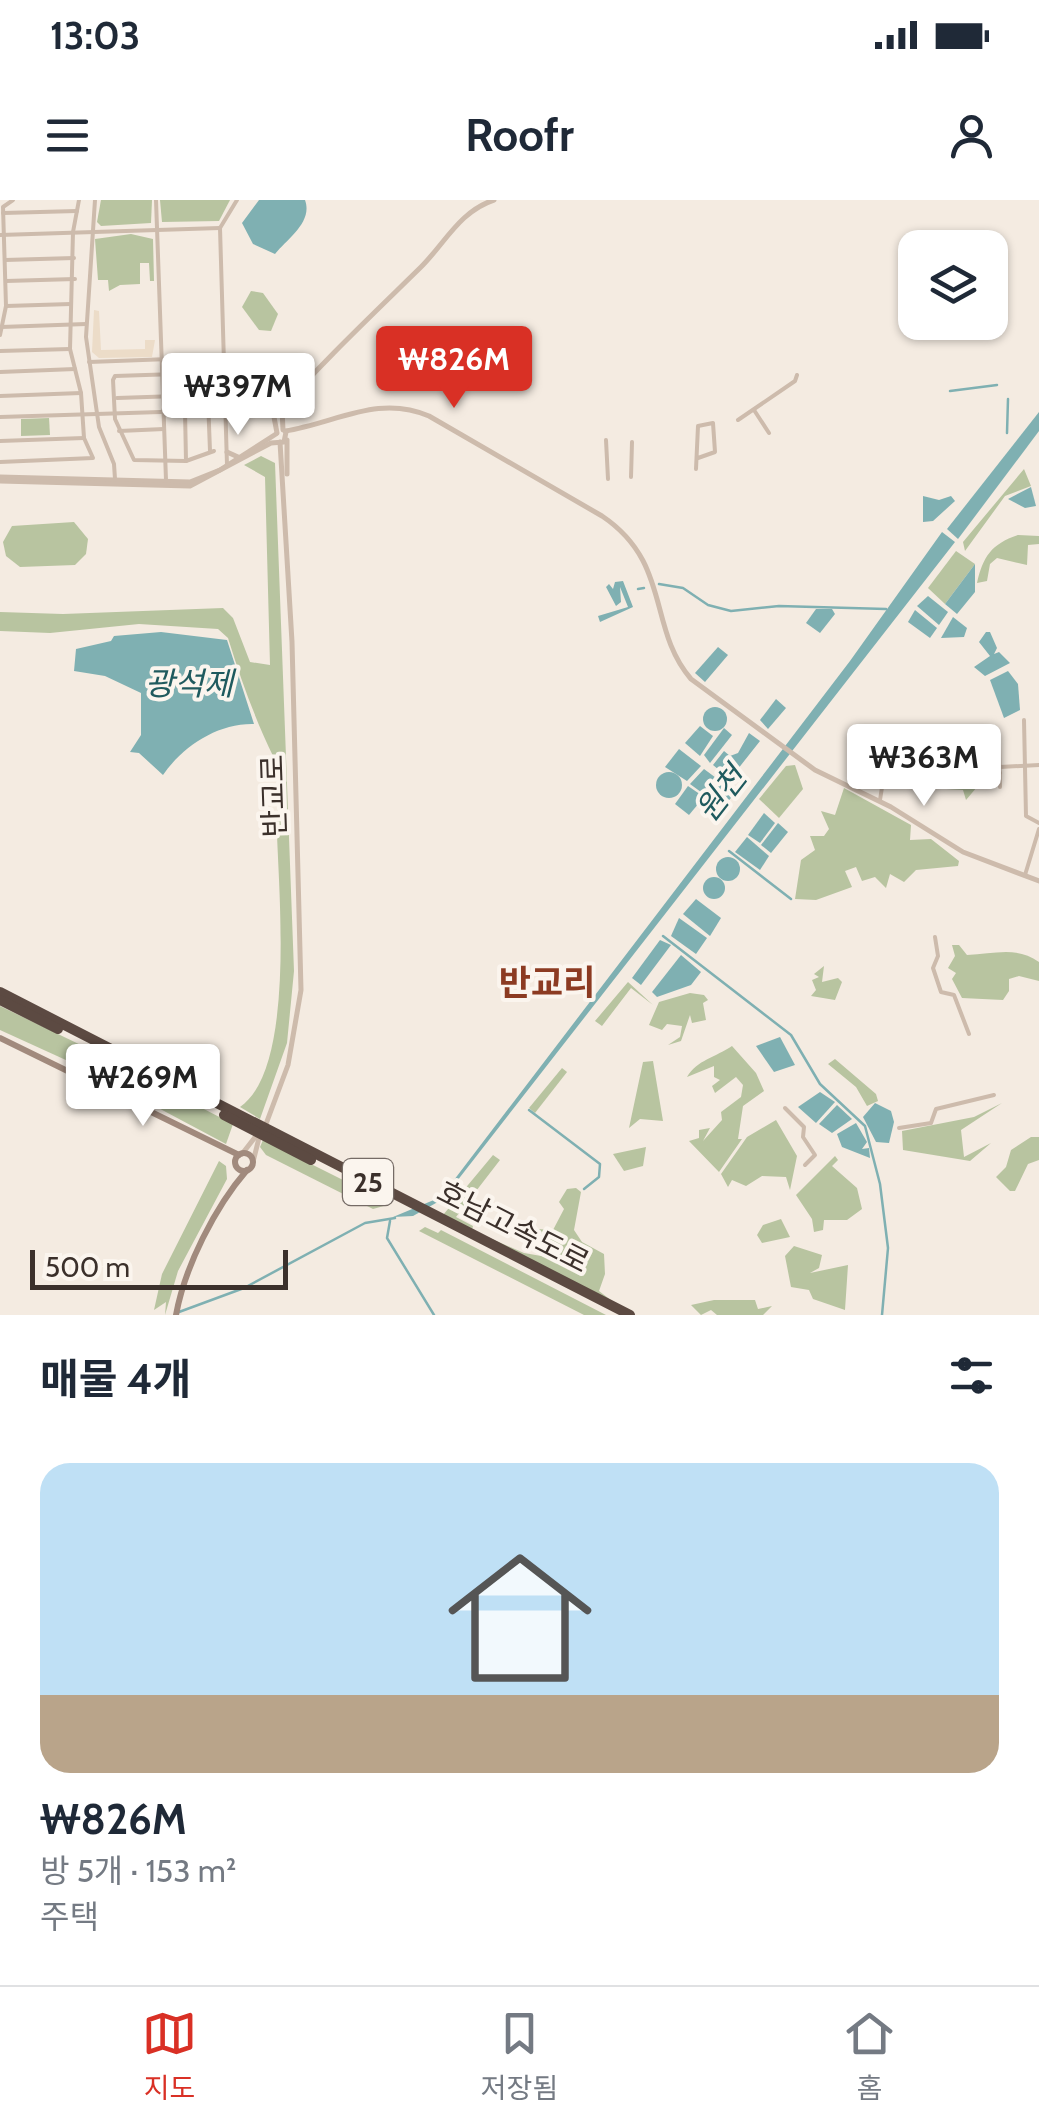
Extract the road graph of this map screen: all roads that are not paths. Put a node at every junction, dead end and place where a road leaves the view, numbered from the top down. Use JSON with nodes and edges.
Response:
{"nodes":[{"id":1,"x":13,"y":200,"type":"edge"},
{"id":2,"x":79,"y":200,"type":"edge"},
{"id":3,"x":96,"y":200,"type":"edge"},
{"id":4,"x":156,"y":200,"type":"edge"},
{"id":5,"x":237,"y":200,"type":"edge"},
{"id":6,"x":494,"y":200,"type":"edge"},
{"id":7,"x":77,"y":210,"type":"junction"},
{"id":8,"x":3,"y":213,"type":"junction"},
{"id":9,"x":220,"y":228,"type":"junction"},
{"id":10,"x":157,"y":230,"type":"junction"},
{"id":11,"x":74,"y":232,"type":"junction"},
{"id":12,"x":90,"y":232,"type":"junction"},
{"id":13,"x":2,"y":235,"type":"edge"},
{"id":14,"x":74,"y":258,"type":"junction"},
{"id":15,"x":4,"y":260,"type":"junction"},
{"id":16,"x":75,"y":278,"type":"junction"},
{"id":17,"x":6,"y":281,"type":"junction"},
{"id":18,"x":73,"y":304,"type":"junction"},
{"id":19,"x":6,"y":306,"type":"junction"},
{"id":20,"x":86,"y":324,"type":"junction"},
{"id":21,"x":71,"y":325,"type":"junction"},
{"id":22,"x":1,"y":327,"type":"edge"},
{"id":23,"x":0,"y":335,"type":"edge"},
{"id":24,"x":70,"y":349,"type":"junction"},
{"id":25,"x":0,"y":351,"type":"edge"},
{"id":26,"x":223,"y":357,"type":"junction"},
{"id":27,"x":161,"y":359,"type":"junction"},
{"id":28,"x":90,"y":362,"type":"junction"},
{"id":29,"x":75,"y":369,"type":"junction"},
{"id":30,"x":0,"y":372,"type":"edge"},
{"id":31,"x":162,"y":375,"type":"junction"},
{"id":32,"x":797,"y":375,"type":"dead end"},
{"id":33,"x":81,"y":393,"type":"junction"},
{"id":34,"x":0,"y":396,"type":"edge"},
{"id":35,"x":208,"y":396,"type":"junction"},
{"id":36,"x":163,"y":397,"type":"junction"},
{"id":37,"x":116,"y":398,"type":"junction"},
{"id":38,"x":208,"y":410,"type":"junction"},
{"id":39,"x":225,"y":410,"type":"junction"},
{"id":40,"x":754,"y":410,"type":"junction"},
{"id":41,"x":185,"y":411,"type":"junction"},
{"id":42,"x":164,"y":412,"type":"junction"},
{"id":43,"x":98,"y":413,"type":"junction"},
{"id":44,"x":115,"y":413,"type":"junction"},
{"id":45,"x":82,"y":414,"type":"junction"},
{"id":46,"x":0,"y":417,"type":"edge"},
{"id":47,"x":738,"y":420,"type":"dead end"},
{"id":48,"x":164,"y":429,"type":"junction"},
{"id":49,"x":118,"y":430,"type":"junction"},
{"id":50,"x":769,"y":433,"type":"dead end"},
{"id":51,"x":282,"y":436,"type":"junction"},
{"id":52,"x":84,"y":438,"type":"junction"},
{"id":53,"x":606,"y":440,"type":"dead end"},
{"id":54,"x":0,"y":441,"type":"edge"},
{"id":55,"x":632,"y":442,"type":"dead end"},
{"id":56,"x":268,"y":446,"type":"junction"},
{"id":57,"x":227,"y":452,"type":"junction"},
{"id":58,"x":241,"y":457,"type":"junction"},
{"id":59,"x":698,"y":458,"type":"junction"},
{"id":60,"x":32,"y":460,"type":"junction"},
{"id":61,"x":284,"y":460,"type":"junction"},
{"id":62,"x":186,"y":461,"type":"junction"},
{"id":63,"x":0,"y":462,"type":"edge"},
{"id":64,"x":165,"y":463,"type":"junction"},
{"id":65,"x":226,"y":466,"type":"junction"},
{"id":66,"x":696,"y":469,"type":"dead end"},
{"id":67,"x":632,"y":476,"type":"dead end"},
{"id":68,"x":32,"y":477,"type":"junction"},
{"id":69,"x":608,"y":479,"type":"dead end"},
{"id":70,"x":0,"y":480,"type":"edge"},
{"id":71,"x":115,"y":481,"type":"junction"},
{"id":72,"x":285,"y":482,"type":"junction"},
{"id":73,"x":166,"y":483,"type":"junction"},
{"id":74,"x":1024,"y":720,"type":"dead end"},
{"id":75,"x":999,"y":745,"type":"dead end"},
{"id":76,"x":887,"y":756,"type":"dead end"},
{"id":77,"x":1025,"y":765,"type":"junction"},
{"id":78,"x":1039,"y":765,"type":"edge"},
{"id":79,"x":860,"y":770,"type":"dead end"},
{"id":80,"x":1000,"y":770,"type":"junction"},
{"id":81,"x":886,"y":772,"type":"junction"},
{"id":82,"x":987,"y":773,"type":"dead end"},
{"id":83,"x":1000,"y":787,"type":"dead end"},
{"id":84,"x":880,"y":801,"type":"junction"},
{"id":85,"x":1039,"y":826,"type":"edge"},
{"id":86,"x":1025,"y":875,"type":"junction"},
{"id":87,"x":1039,"y":881,"type":"edge"},
{"id":88,"x":936,"y":937,"type":"dead end"},
{"id":89,"x":0,"y":992,"type":"edge"},
{"id":90,"x":0,"y":1000,"type":"edge"},
{"id":91,"x":969,"y":1034,"type":"dead end"},
{"id":92,"x":0,"y":1038,"type":"edge"},
{"id":93,"x":994,"y":1095,"type":"dead end"},
{"id":94,"x":784,"y":1108,"type":"dead end"},
{"id":95,"x":264,"y":1123,"type":"dead end"},
{"id":96,"x":899,"y":1128,"type":"dead end"},
{"id":97,"x":238,"y":1160,"type":"junction"},
{"id":98,"x":252,"y":1162,"type":"junction"},
{"id":99,"x":805,"y":1166,"type":"dead end"},
{"id":100,"x":247,"y":1170,"type":"junction"},
{"id":101,"x":226,"y":1199,"type":"junction"},
{"id":102,"x":176,"y":1315,"type":"edge"},
{"id":103,"x":615,"y":1315,"type":"edge"},
{"id":104,"x":630,"y":1315,"type":"edge"}],
"edges":[{"from":1,"to":8,"type":"street"},
{"from":2,"to":7,"type":"street"},
{"from":3,"to":12,"type":"street"},
{"from":4,"to":10,"type":"street"},
{"from":5,"to":9,"type":"street"},
{"from":6,"to":51,"type":"street"},
{"from":7,"to":8,"type":"street"},
{"from":7,"to":11,"type":"street"},
{"from":8,"to":13,"type":"street"},
{"from":9,"to":10,"type":"street"},
{"from":9,"to":26,"type":"street"},
{"from":10,"to":12,"type":"street"},
{"from":10,"to":27,"type":"street"},
{"from":11,"to":12,"type":"street"},
{"from":11,"to":13,"type":"street"},
{"from":11,"to":14,"type":"street"},
{"from":12,"to":20,"type":"street"},
{"from":13,"to":15,"type":"street"},
{"from":14,"to":15,"type":"street"},
{"from":14,"to":16,"type":"street"},
{"from":15,"to":17,"type":"street"},
{"from":16,"to":17,"type":"street"},
{"from":16,"to":18,"type":"street"},
{"from":17,"to":19,"type":"street"},
{"from":18,"to":19,"type":"street"},
{"from":18,"to":21,"type":"street"},
{"from":19,"to":22,"type":"street"},
{"from":20,"to":21,"type":"street"},
{"from":20,"to":28,"type":"street"},
{"from":21,"to":22,"type":"street"},
{"from":21,"to":24,"type":"street"},
{"from":22,"to":23,"type":"street"},
{"from":24,"to":25,"type":"street"},
{"from":24,"to":29,"type":"street"},
{"from":26,"to":27,"type":"street"},
{"from":26,"to":39,"type":"street"},
{"from":27,"to":28,"type":"street"},
{"from":27,"to":31,"type":"street"},
{"from":28,"to":43,"type":"street"},
{"from":29,"to":30,"type":"street"},
{"from":29,"to":33,"type":"street"},
{"from":31,"to":35,"type":"street"},
{"from":31,"to":36,"type":"street"},
{"from":31,"to":37,"type":"street"},
{"from":32,"to":40,"type":"street"},
{"from":33,"to":34,"type":"street"},
{"from":33,"to":45,"type":"street"},
{"from":35,"to":36,"type":"street"},
{"from":35,"to":38,"type":"street"},
{"from":36,"to":37,"type":"street"},
{"from":36,"to":42,"type":"street"},
{"from":37,"to":44,"type":"street"},
{"from":38,"to":39,"type":"street"},
{"from":38,"to":41,"type":"street"},
{"from":38,"to":62,"type":"street"},
{"from":39,"to":57,"type":"street"},
{"from":40,"to":47,"type":"street"},
{"from":40,"to":50,"type":"street"},
{"from":41,"to":42,"type":"street"},
{"from":41,"to":62,"type":"street"},
{"from":42,"to":44,"type":"street"},
{"from":42,"to":48,"type":"street"},
{"from":43,"to":44,"type":"street"},
{"from":43,"to":45,"type":"street"},
{"from":43,"to":71,"type":"street"},
{"from":44,"to":49,"type":"street"},
{"from":45,"to":46,"type":"street"},
{"from":45,"to":52,"type":"street"},
{"from":48,"to":49,"type":"street"},
{"from":48,"to":64,"type":"street"},
{"from":49,"to":64,"type":"street"},
{"from":51,"to":56,"type":"street"},
{"from":51,"to":58,"type":"street"},
{"from":51,"to":61,"type":"street","name":"반교로"},
{"from":51,"to":72,"type":"street","name":"반교로"},
{"from":51,"to":84,"type":"street"},
{"from":52,"to":54,"type":"street"},
{"from":52,"to":60,"type":"street"},
{"from":53,"to":69,"type":"street"},
{"from":55,"to":67,"type":"street"},
{"from":56,"to":61,"type":"street"},
{"from":56,"to":71,"type":"street"},
{"from":57,"to":58,"type":"street"},
{"from":57,"to":65,"type":"street"},
{"from":58,"to":65,"type":"street"},
{"from":59,"to":59,"type":"street"},
{"from":59,"to":66,"type":"street"},
{"from":60,"to":63,"type":"street"},
{"from":60,"to":68,"type":"street"},
{"from":61,"to":72,"type":"street","name":"반교로"},
{"from":62,"to":64,"type":"street"},
{"from":64,"to":73,"type":"street"},
{"from":65,"to":73,"type":"street"},
{"from":68,"to":70,"type":"street"},
{"from":68,"to":71,"type":"street"},
{"from":70,"to":71,"type":"street"},
{"from":71,"to":73,"type":"street"},
{"from":72,"to":95,"type":"street","name":"반교로"},
{"from":74,"to":77,"type":"street"},
{"from":75,"to":80,"type":"street"},
{"from":76,"to":81,"type":"street"},
{"from":77,"to":78,"type":"street"},
{"from":77,"to":80,"type":"street"},
{"from":77,"to":85,"type":"street"},
{"from":79,"to":81,"type":"street"},
{"from":80,"to":82,"type":"street"},
{"from":80,"to":83,"type":"street"},
{"from":81,"to":84,"type":"street"},
{"from":84,"to":86,"type":"street"},
{"from":85,"to":86,"type":"street"},
{"from":86,"to":87,"type":"street"},
{"from":88,"to":91,"type":"street"},
{"from":89,"to":104,"type":"highway","name":"호남고속도로","number":"25"},
{"from":90,"to":103,"type":"highway","name":"호남고속도로","number":"25"},
{"from":92,"to":97,"type":"main road"},
{"from":93,"to":96,"type":"street"},
{"from":94,"to":99,"type":"street"},
{"from":97,"to":98,"type":"main road"},
{"from":97,"to":98,"type":"street"},
{"from":97,"to":100,"type":"main road"},
{"from":97,"to":101,"type":"main road"},
{"from":98,"to":100,"type":"main road"},
{"from":100,"to":101,"type":"main road"},
{"from":101,"to":102,"type":"main road"}]}
